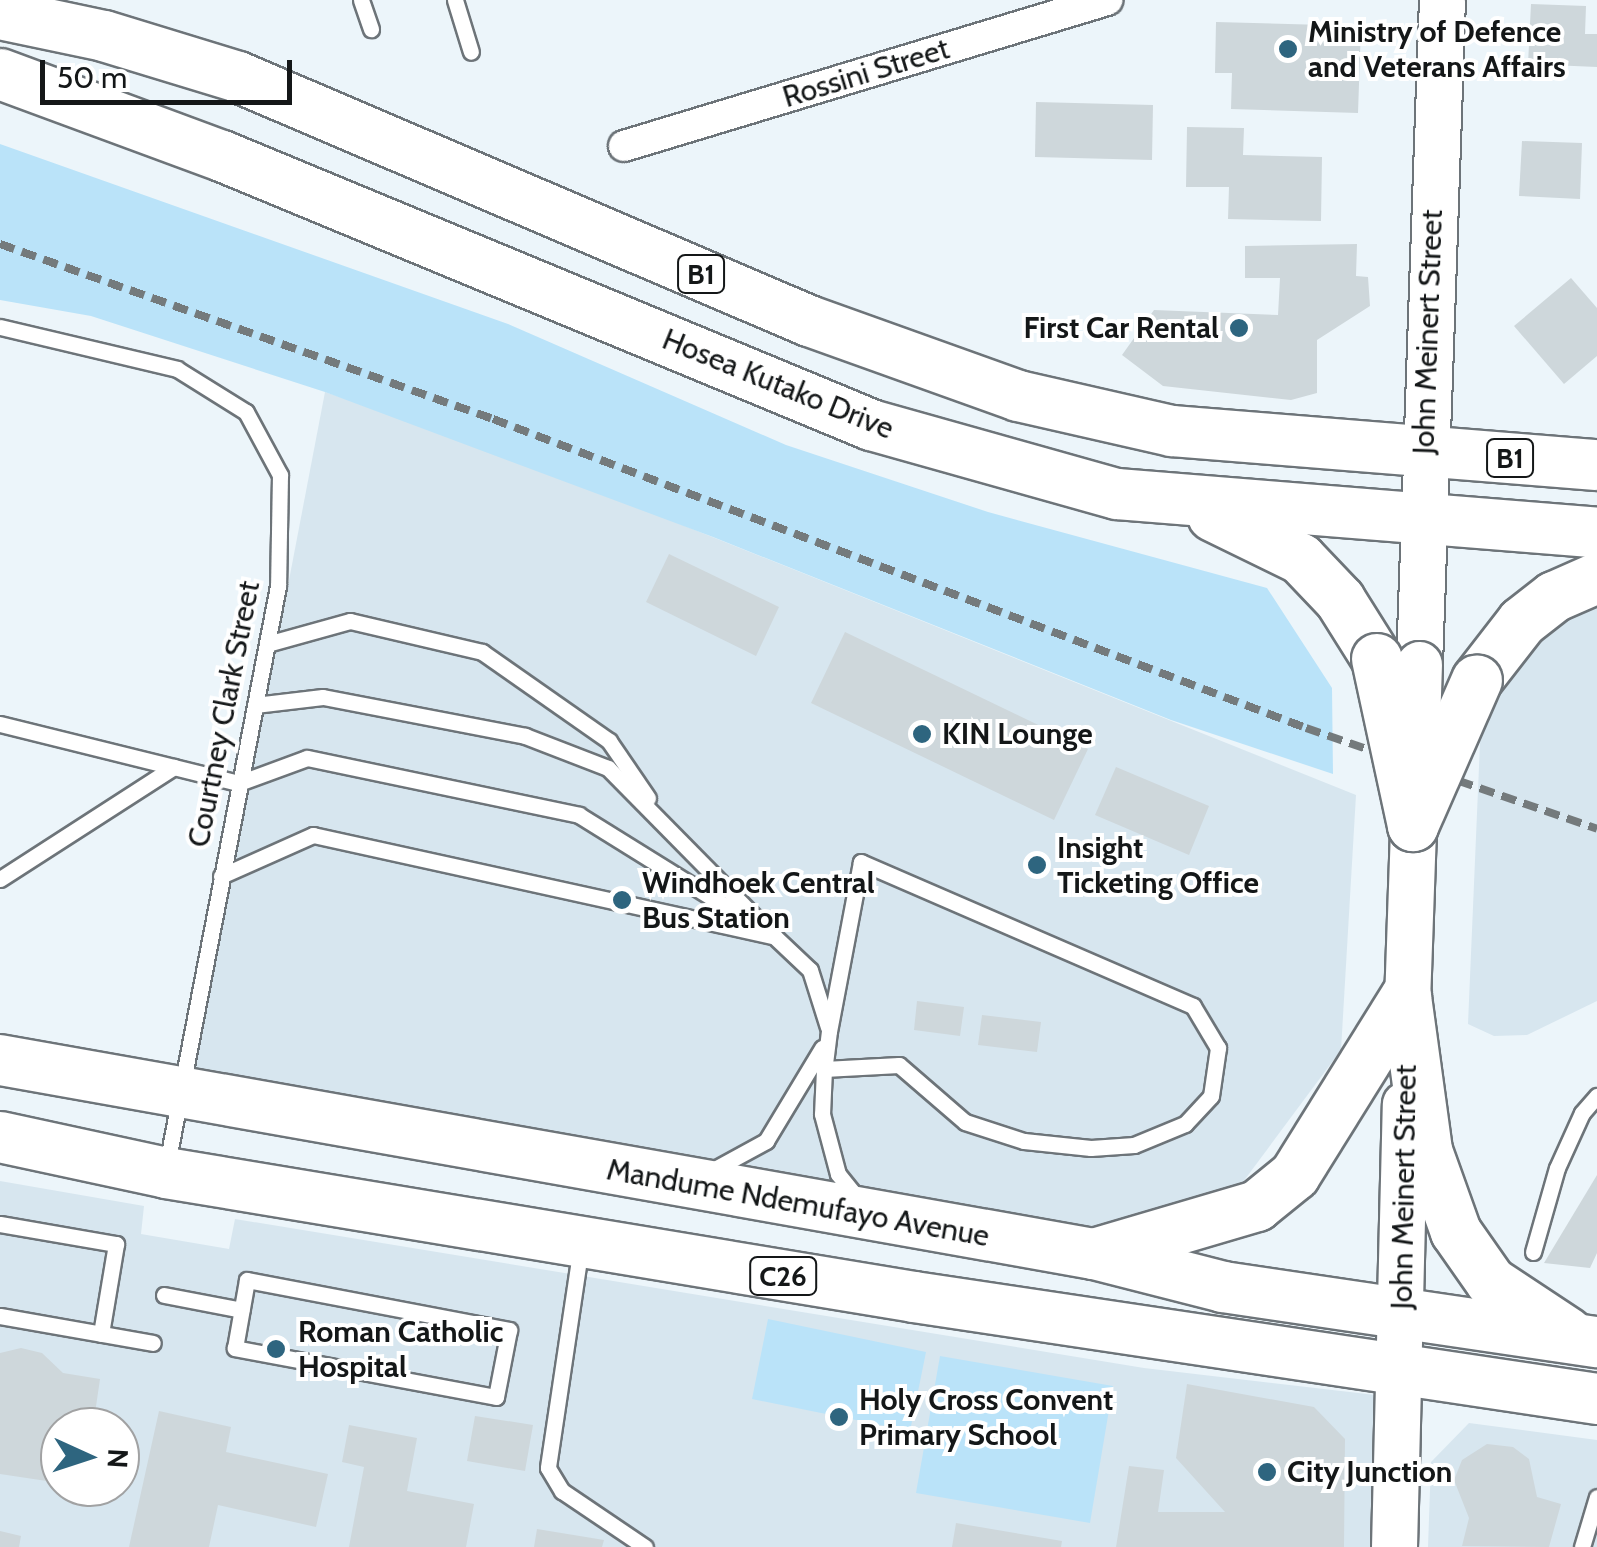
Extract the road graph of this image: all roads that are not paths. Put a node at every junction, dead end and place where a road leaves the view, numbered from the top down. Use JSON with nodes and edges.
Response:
{"nodes":[{"id":1,"x":361,"y":0,"type":"edge"},
{"id":2,"x":455,"y":0,"type":"edge"},
{"id":3,"x":1107,"y":0,"type":"edge"},
{"id":4,"x":1442,"y":0,"type":"edge"},
{"id":5,"x":0,"y":14,"type":"edge"},
{"id":6,"x":371,"y":29,"type":"dead end"},
{"id":7,"x":471,"y":52,"type":"dead end"},
{"id":8,"x":0,"y":74,"type":"edge"},
{"id":9,"x":0,"y":98,"type":"edge"},
{"id":10,"x":150,"y":128,"type":"junction"},
{"id":11,"x":624,"y":146,"type":"dead end"},
{"id":12,"x":0,"y":326,"type":"edge"},
{"id":13,"x":1422,"y":452,"type":"junction"},
{"id":14,"x":1597,"y":465,"type":"edge"},
{"id":15,"x":1188,"y":505,"type":"junction"},
{"id":16,"x":1423,"y":522,"type":"junction"},
{"id":17,"x":1597,"y":533,"type":"edge"},
{"id":18,"x":1597,"y":578,"type":"edge"},
{"id":19,"x":267,"y":644,"type":"junction"},
{"id":20,"x":1398,"y":662,"type":"junction"},
{"id":21,"x":254,"y":705,"type":"junction"},
{"id":22,"x":0,"y":724,"type":"edge"},
{"id":23,"x":174,"y":767,"type":"junction"},
{"id":24,"x":239,"y":783,"type":"junction"},
{"id":25,"x":1413,"y":826,"type":"junction"},
{"id":26,"x":671,"y":831,"type":"junction"},
{"id":27,"x":221,"y":876,"type":"junction"},
{"id":28,"x":0,"y":879,"type":"edge"},
{"id":29,"x":775,"y":938,"type":"junction"},
{"id":30,"x":1406,"y":996,"type":"junction"},
{"id":31,"x":829,"y":1032,"type":"junction"},
{"id":32,"x":0,"y":1060,"type":"edge"},
{"id":33,"x":824,"y":1069,"type":"junction"},
{"id":34,"x":178,"y":1096,"type":"junction"},
{"id":35,"x":1597,"y":1096,"type":"edge"},
{"id":36,"x":0,"y":1137,"type":"edge"},
{"id":37,"x":166,"y":1173,"type":"junction"},
{"id":38,"x":690,"y":1182,"type":"junction"},
{"id":39,"x":872,"y":1218,"type":"junction"},
{"id":40,"x":0,"y":1224,"type":"edge"},
{"id":41,"x":582,"y":1242,"type":"junction"},
{"id":42,"x":1533,"y":1252,"type":"dead end"},
{"id":43,"x":1094,"y":1254,"type":"junction"},
{"id":44,"x":164,"y":1295,"type":"dead end"},
{"id":45,"x":242,"y":1310,"type":"junction"},
{"id":46,"x":0,"y":1316,"type":"edge"},
{"id":47,"x":1403,"y":1317,"type":"junction"},
{"id":48,"x":101,"y":1334,"type":"junction"},
{"id":49,"x":1588,"y":1341,"type":"edge"},
{"id":50,"x":153,"y":1342,"type":"dead end"},
{"id":51,"x":1402,"y":1372,"type":"junction"},
{"id":52,"x":1597,"y":1399,"type":"edge"},
{"id":53,"x":1597,"y":1497,"type":"edge"},
{"id":54,"x":645,"y":1547,"type":"edge"},
{"id":55,"x":1394,"y":1547,"type":"edge"},
{"id":56,"x":1582,"y":1547,"type":"edge"}],
"edges":[{"from":1,"to":6,"type":"lane"},
{"from":2,"to":7,"type":"lane"},
{"from":3,"to":11,"type":"street","name":"Rossini Street"},
{"from":4,"to":13,"type":"street","name":"John Meinert Street"},
{"from":5,"to":13,"type":"main road","number":"B1"},
{"from":8,"to":10,"type":"main road","name":"Hosea Kutako Drive","number":"B1"},
{"from":9,"to":10,"type":"main road"},
{"from":10,"to":15,"type":"main road","name":"Hosea Kutako Drive","number":"B1"},
{"from":12,"to":19,"type":"lane","name":"Courtney Clark Street"},
{"from":13,"to":14,"type":"main road","number":"B1"},
{"from":13,"to":16,"type":"street","name":"John Meinert Street"},
{"from":15,"to":16,"type":"main road","name":"Hosea Kutako Drive","number":"B1"},
{"from":15,"to":20,"type":"main road"},
{"from":16,"to":17,"type":"main road","name":"Hosea Kutako Drive","number":"B1"},
{"from":16,"to":20,"type":"street","name":"John Meinert Street"},
{"from":18,"to":25,"type":"main road","bridge":true},
{"from":19,"to":21,"type":"lane","name":"Courtney Clark Street"},
{"from":19,"to":26,"type":"lane"},
{"from":20,"to":25,"type":"main road","bridge":true},
{"from":21,"to":24,"type":"lane","name":"Courtney Clark Street"},
{"from":21,"to":26,"type":"lane"},
{"from":22,"to":23,"type":"lane"},
{"from":23,"to":24,"type":"lane"},
{"from":23,"to":28,"type":"lane"},
{"from":24,"to":27,"type":"lane","name":"Courtney Clark Street"},
{"from":24,"to":29,"type":"lane"},
{"from":25,"to":30,"type":"street","name":"John Meinert Street"},
{"from":26,"to":29,"type":"lane"},
{"from":27,"to":29,"type":"lane"},
{"from":27,"to":34,"type":"lane","name":"Courtney Clark Street"},
{"from":29,"to":31,"type":"lane"},
{"from":30,"to":43,"type":"main road"},
{"from":30,"to":47,"type":"street","name":"John Meinert Street"},
{"from":30,"to":49,"type":"main road"},
{"from":31,"to":33,"type":"lane"},
{"from":31,"to":33,"type":"lane"},
{"from":31,"to":38,"type":"lane"},
{"from":32,"to":34,"type":"main road","name":"Mandume Ndemufayo Avenue"},
{"from":33,"to":39,"type":"lane"},
{"from":34,"to":37,"type":"lane","name":"Courtney Clark Street"},
{"from":34,"to":38,"type":"main road","name":"Mandume Ndemufayo Avenue"},
{"from":35,"to":42,"type":"lane"},
{"from":36,"to":37,"type":"main road","number":"C26"},
{"from":37,"to":41,"type":"main road","number":"C26"},
{"from":38,"to":39,"type":"main road","name":"Mandume Ndemufayo Avenue"},
{"from":39,"to":43,"type":"main road","name":"Mandume Ndemufayo Avenue"},
{"from":40,"to":48,"type":"lane"},
{"from":41,"to":51,"type":"main road","number":"C26"},
{"from":41,"to":54,"type":"lane"},
{"from":43,"to":47,"type":"main road","name":"Mandume Ndemufayo Avenue"},
{"from":44,"to":45,"type":"lane"},
{"from":45,"to":45,"type":"lane"},
{"from":46,"to":48,"type":"lane"},
{"from":47,"to":49,"type":"main road","name":"Mandume Ndemufayo Avenue"},
{"from":47,"to":51,"type":"street","name":"John Meinert Street"},
{"from":48,"to":50,"type":"lane"},
{"from":51,"to":52,"type":"main road","number":"C26"},
{"from":51,"to":55,"type":"street","name":"John Meinert Street"},
{"from":53,"to":56,"type":"lane"}]}
